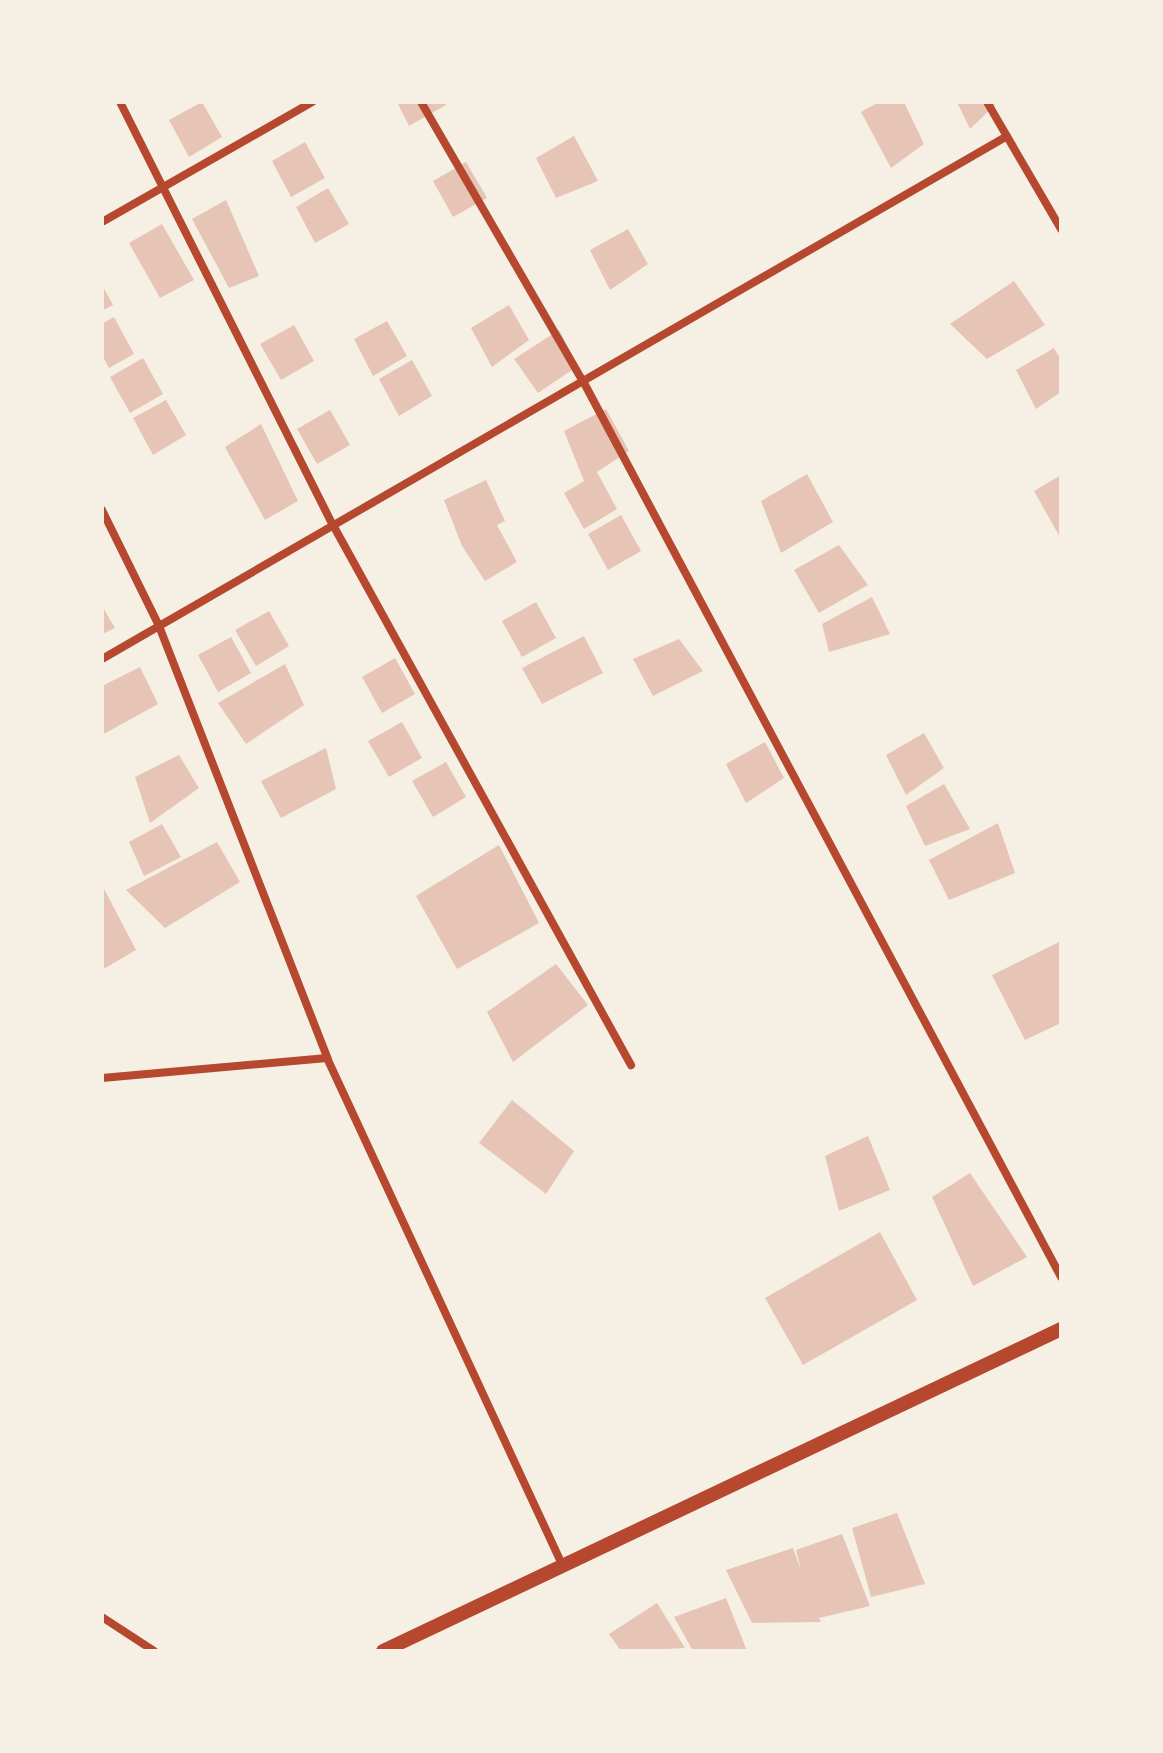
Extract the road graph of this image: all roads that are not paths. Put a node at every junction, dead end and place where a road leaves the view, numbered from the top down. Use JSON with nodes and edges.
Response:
{"nodes":[{"id":1,"x":120,"y":102,"type":"edge"},
{"id":2,"x":312,"y":102,"type":"edge"},
{"id":3,"x":421,"y":102,"type":"edge"},
{"id":4,"x":987,"y":102,"type":"edge"},
{"id":5,"x":1007,"y":136,"type":"junction"},
{"id":6,"x":161,"y":187,"type":"junction"},
{"id":7,"x":102,"y":222,"type":"edge"},
{"id":8,"x":1061,"y":229,"type":"edge"},
{"id":9,"x":583,"y":381,"type":"junction"},
{"id":10,"x":102,"y":510,"type":"edge"},
{"id":11,"x":333,"y":525,"type":"junction"},
{"id":12,"x":159,"y":626,"type":"junction"},
{"id":13,"x":102,"y":659,"type":"edge"},
{"id":14,"x":327,"y":1058,"type":"junction"},
{"id":15,"x":631,"y":1065,"type":"dead end"},
{"id":16,"x":102,"y":1078,"type":"edge"},
{"id":17,"x":1061,"y":1277,"type":"edge"},
{"id":18,"x":1061,"y":1329,"type":"edge"},
{"id":19,"x":561,"y":1562,"type":"junction"},
{"id":20,"x":102,"y":1617,"type":"edge"},
{"id":21,"x":386,"y":1650,"type":"edge"},
{"id":22,"x":154,"y":1651,"type":"edge"}],
"edges":[{"from":1,"to":6,"type":"street"},
{"from":2,"to":6,"type":"street"},
{"from":3,"to":9,"type":"street"},
{"from":4,"to":5,"type":"street"},
{"from":5,"to":8,"type":"street"},
{"from":5,"to":9,"type":"street"},
{"from":6,"to":7,"type":"street"},
{"from":6,"to":11,"type":"street"},
{"from":9,"to":11,"type":"street"},
{"from":9,"to":17,"type":"street"},
{"from":10,"to":12,"type":"street"},
{"from":11,"to":12,"type":"street"},
{"from":11,"to":15,"type":"street"},
{"from":12,"to":13,"type":"street"},
{"from":12,"to":14,"type":"street"},
{"from":14,"to":16,"type":"street"},
{"from":14,"to":19,"type":"street"},
{"from":18,"to":19,"type":"street"},
{"from":19,"to":21,"type":"street"},
{"from":20,"to":22,"type":"street"}]}
